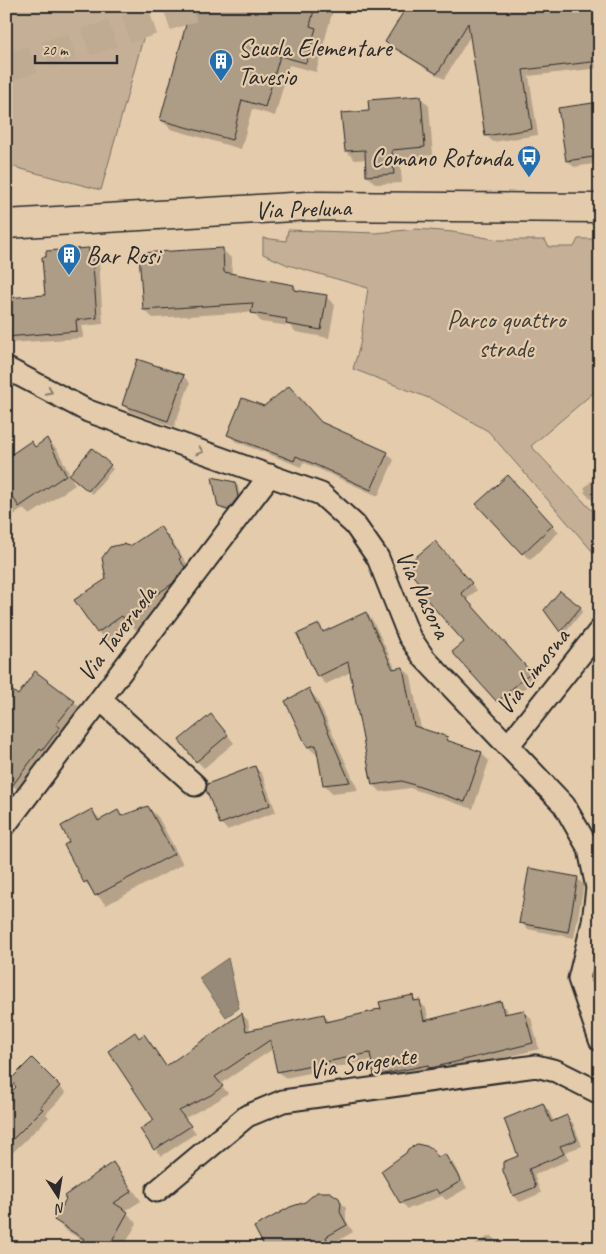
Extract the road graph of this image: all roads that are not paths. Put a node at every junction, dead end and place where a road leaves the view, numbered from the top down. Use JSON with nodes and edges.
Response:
{"nodes":[{"id":1,"x":600,"y":208,"type":"edge"},
{"id":2,"x":6,"y":224,"type":"edge"},
{"id":3,"x":6,"y":368,"type":"edge"},
{"id":4,"x":270,"y":475,"type":"junction"},
{"id":5,"x":600,"y":630,"type":"edge"},
{"id":6,"x":101,"y":700,"type":"junction"},
{"id":7,"x":508,"y":746,"type":"junction"},
{"id":8,"x":195,"y":784,"type":"dead end"},
{"id":9,"x":6,"y":824,"type":"edge"},
{"id":10,"x":597,"y":923,"type":"edge"},
{"id":11,"x":600,"y":1040,"type":"edge"},
{"id":12,"x":600,"y":1092,"type":"edge"},
{"id":13,"x":157,"y":1191,"type":"dead end"}],
"edges":[{"from":1,"to":2,"type":"street","name":"Via Preluna"},
{"from":3,"to":4,"type":"street","name":"Via Nasora","one_way":true},
{"from":4,"to":6,"type":"street","name":"Via Tavernola"},
{"from":4,"to":7,"type":"street","name":"Via Nasora"},
{"from":5,"to":7,"type":"street","name":"Via Limosna"},
{"from":6,"to":8,"type":"street"},
{"from":6,"to":9,"type":"street","name":"Via Tavernola"},
{"from":7,"to":10,"type":"street","name":"Via Nasora"},
{"from":10,"to":11,"type":"street","name":"Via Nasora"},
{"from":12,"to":13,"type":"street","name":"Via Sorgente"}]}
